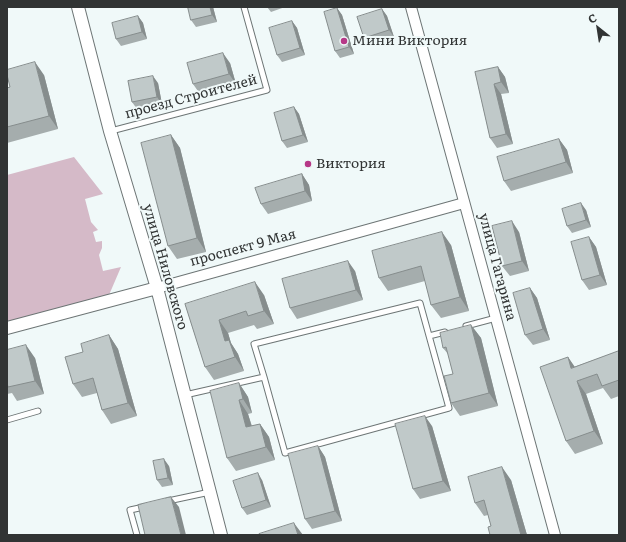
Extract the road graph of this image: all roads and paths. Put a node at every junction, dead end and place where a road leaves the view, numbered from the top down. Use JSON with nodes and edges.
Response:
{"nodes":[{"id":1,"x":78,"y":7,"type":"edge"},
{"id":2,"x":244,"y":7,"type":"edge"},
{"id":3,"x":411,"y":7,"type":"edge"},
{"id":4,"x":110,"y":131,"type":"junction"},
{"id":5,"x":464,"y":203,"type":"junction"},
{"id":6,"x":157,"y":288,"type":"junction"},
{"id":7,"x":496,"y":318,"type":"junction"},
{"id":8,"x":7,"y":328,"type":"edge"},
{"id":9,"x":458,"y":328,"type":"edge"},
{"id":10,"x":450,"y":330,"type":"edge"},
{"id":11,"x":429,"y":336,"type":"junction"},
{"id":12,"x":264,"y":377,"type":"junction"},
{"id":13,"x":184,"y":395,"type":"junction"},
{"id":14,"x":38,"y":411,"type":"dead end"},
{"id":15,"x":7,"y":420,"type":"edge"},
{"id":16,"x":210,"y":492,"type":"junction"},
{"id":17,"x":160,"y":503,"type":"edge"},
{"id":18,"x":152,"y":505,"type":"edge"},
{"id":19,"x":137,"y":535,"type":"edge"},
{"id":20,"x":221,"y":535,"type":"edge"},
{"id":21,"x":555,"y":535,"type":"edge"}],
"edges":[{"from":1,"to":4,"type":"street","name":"улица Ниловского"},
{"from":2,"to":4,"type":"lane","name":"проезд Строителей"},
{"from":3,"to":5,"type":"street","name":"улица Гагарина"},
{"from":4,"to":6,"type":"street","name":"улица Ниловского"},
{"from":5,"to":6,"type":"street","name":"проспект 9 Мая"},
{"from":5,"to":7,"type":"street","name":"улица Гагарина"},
{"from":6,"to":8,"type":"street","name":"проспект 9 Мая"},
{"from":6,"to":13,"type":"street","name":"улица Ниловского"},
{"from":7,"to":9,"type":"lane"},
{"from":7,"to":21,"type":"street","name":"улица Гагарина"},
{"from":10,"to":11,"type":"lane"},
{"from":11,"to":12,"type":"lane"},
{"from":11,"to":12,"type":"lane"},
{"from":12,"to":13,"type":"lane"},
{"from":13,"to":16,"type":"street","name":"улица Ниловского"},
{"from":14,"to":15,"type":"lane"},
{"from":16,"to":17,"type":"lane"},
{"from":16,"to":20,"type":"street","name":"улица Ниловского"},
{"from":18,"to":19,"type":"lane"}]}
